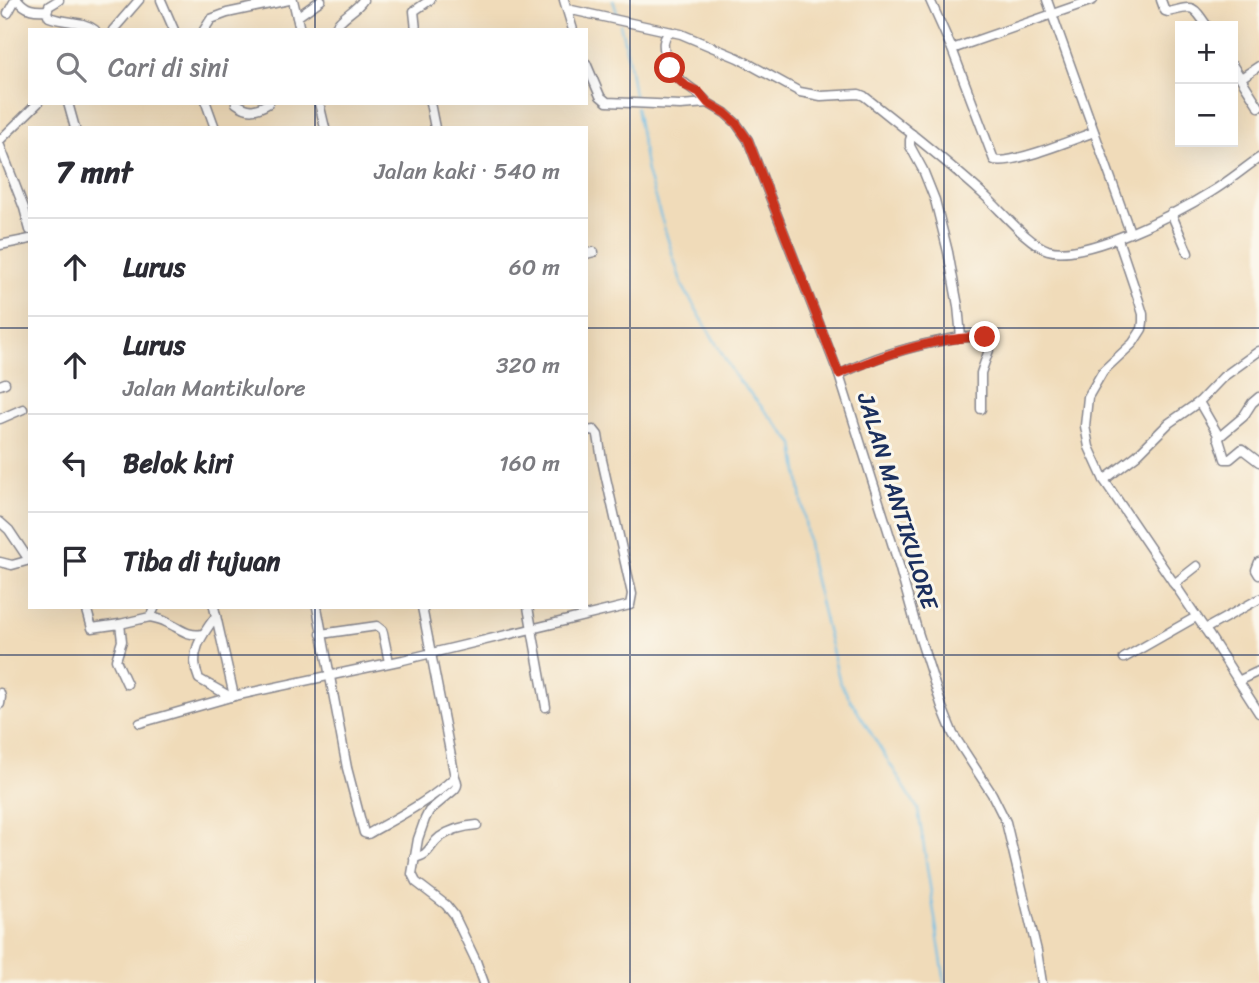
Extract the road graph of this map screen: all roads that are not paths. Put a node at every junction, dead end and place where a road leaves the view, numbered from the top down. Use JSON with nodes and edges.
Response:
{"nodes":[{"id":1,"x":17,"y":0,"type":"edge"},
{"id":2,"x":59,"y":0,"type":"edge"},
{"id":3,"x":139,"y":0,"type":"edge"},
{"id":4,"x":161,"y":0,"type":"edge"},
{"id":5,"x":291,"y":0,"type":"edge"},
{"id":6,"x":321,"y":0,"type":"edge"},
{"id":7,"x":363,"y":0,"type":"edge"},
{"id":8,"x":430,"y":0,"type":"edge"},
{"id":9,"x":930,"y":0,"type":"edge"},
{"id":10,"x":1047,"y":0,"type":"edge"},
{"id":11,"x":1093,"y":0,"type":"edge"},
{"id":12,"x":1161,"y":0,"type":"edge"},
{"id":13,"x":568,"y":6,"type":"edge"},
{"id":14,"x":47,"y":10,"type":"junction"},
{"id":15,"x":8,"y":13,"type":"dead end"},
{"id":16,"x":1053,"y":15,"type":"junction"},
{"id":17,"x":298,"y":17,"type":"junction"},
{"id":18,"x":1203,"y":21,"type":"edge"},
{"id":19,"x":91,"y":28,"type":"edge"},
{"id":20,"x":115,"y":28,"type":"edge"},
{"id":21,"x":173,"y":28,"type":"edge"},
{"id":22,"x":205,"y":28,"type":"edge"},
{"id":23,"x":300,"y":28,"type":"edge"},
{"id":24,"x":335,"y":28,"type":"dead end"},
{"id":25,"x":416,"y":28,"type":"edge"},
{"id":26,"x":573,"y":28,"type":"edge"},
{"id":27,"x":672,"y":32,"type":"junction"},
{"id":28,"x":952,"y":49,"type":"junction"},
{"id":29,"x":1259,"y":66,"type":"edge"},
{"id":30,"x":588,"y":68,"type":"edge"},
{"id":31,"x":1238,"y":74,"type":"edge"},
{"id":32,"x":1241,"y":78,"type":"junction"},
{"id":33,"x":708,"y":103,"type":"junction"},
{"id":34,"x":36,"y":105,"type":"edge"},
{"id":35,"x":69,"y":105,"type":"edge"},
{"id":36,"x":207,"y":105,"type":"edge"},
{"id":37,"x":240,"y":105,"type":"edge"},
{"id":38,"x":265,"y":105,"type":"edge"},
{"id":39,"x":319,"y":105,"type":"edge"},
{"id":40,"x":430,"y":105,"type":"edge"},
{"id":41,"x":1259,"y":107,"type":"edge"},
{"id":42,"x":74,"y":126,"type":"edge"},
{"id":43,"x":214,"y":126,"type":"edge"},
{"id":44,"x":325,"y":126,"type":"edge"},
{"id":45,"x":435,"y":126,"type":"edge"},
{"id":46,"x":1094,"y":132,"type":"junction"},
{"id":47,"x":912,"y":134,"type":"junction"},
{"id":48,"x":0,"y":140,"type":"edge"},
{"id":49,"x":0,"y":146,"type":"edge"},
{"id":50,"x":1259,"y":158,"type":"edge"},
{"id":51,"x":1171,"y":213,"type":"junction"},
{"id":52,"x":28,"y":223,"type":"edge"},
{"id":53,"x":1130,"y":232,"type":"junction"},
{"id":54,"x":28,"y":239,"type":"edge"},
{"id":55,"x":1118,"y":239,"type":"junction"},
{"id":56,"x":0,"y":245,"type":"edge"},
{"id":57,"x":1188,"y":253,"type":"dead end"},
{"id":58,"x":961,"y":337,"type":"junction"},
{"id":59,"x":1257,"y":356,"type":"edge"},
{"id":60,"x":839,"y":374,"type":"junction"},
{"id":61,"x":1259,"y":397,"type":"edge"},
{"id":62,"x":1199,"y":402,"type":"junction"},
{"id":63,"x":23,"y":409,"type":"dead end"},
{"id":64,"x":981,"y":409,"type":"dead end"},
{"id":65,"x":0,"y":419,"type":"edge"},
{"id":66,"x":588,"y":431,"type":"edge"},
{"id":67,"x":1218,"y":438,"type":"junction"},
{"id":68,"x":1259,"y":462,"type":"edge"},
{"id":69,"x":1104,"y":480,"type":"junction"},
{"id":70,"x":0,"y":522,"type":"edge"},
{"id":71,"x":28,"y":558,"type":"edge"},
{"id":72,"x":28,"y":560,"type":"edge"},
{"id":73,"x":0,"y":562,"type":"edge"},
{"id":74,"x":1259,"y":562,"type":"edge"},
{"id":75,"x":1197,"y":566,"type":"dead end"},
{"id":76,"x":1259,"y":575,"type":"edge"},
{"id":77,"x":1174,"y":584,"type":"junction"},
{"id":78,"x":1259,"y":599,"type":"edge"},
{"id":79,"x":87,"y":609,"type":"edge"},
{"id":80,"x":154,"y":609,"type":"edge"},
{"id":81,"x":317,"y":609,"type":"edge"},
{"id":82,"x":422,"y":609,"type":"edge"},
{"id":83,"x":528,"y":609,"type":"edge"},
{"id":84,"x":215,"y":612,"type":"edge"},
{"id":85,"x":150,"y":617,"type":"junction"},
{"id":86,"x":1196,"y":617,"type":"junction"},
{"id":87,"x":120,"y":624,"type":"junction"},
{"id":88,"x":531,"y":628,"type":"junction"},
{"id":89,"x":1205,"y":629,"type":"junction"},
{"id":90,"x":203,"y":634,"type":"junction"},
{"id":91,"x":321,"y":634,"type":"junction"},
{"id":92,"x":431,"y":652,"type":"junction"},
{"id":93,"x":1124,"y":658,"type":"dead end"},
{"id":94,"x":389,"y":662,"type":"junction"},
{"id":95,"x":1259,"y":671,"type":"edge"},
{"id":96,"x":329,"y":675,"type":"junction"},
{"id":97,"x":1238,"y":681,"type":"junction"},
{"id":98,"x":127,"y":684,"type":"dead end"},
{"id":99,"x":0,"y":693,"type":"edge"},
{"id":100,"x":233,"y":697,"type":"junction"},
{"id":101,"x":0,"y":704,"type":"edge"},
{"id":102,"x":546,"y":708,"type":"dead end"},
{"id":103,"x":1259,"y":713,"type":"edge"},
{"id":104,"x":139,"y":723,"type":"dead end"},
{"id":105,"x":456,"y":777,"type":"junction"},
{"id":106,"x":477,"y":825,"type":"dead end"},
{"id":107,"x":414,"y":858,"type":"junction"},
{"id":108,"x":484,"y":983,"type":"edge"},
{"id":109,"x":1042,"y":983,"type":"edge"}],
"edges":[{"from":1,"to":14,"type":"street"},
{"from":1,"to":15,"type":"street"},
{"from":2,"to":14,"type":"street"},
{"from":3,"to":20,"type":"street"},
{"from":4,"to":21,"type":"street"},
{"from":5,"to":17,"type":"street"},
{"from":5,"to":22,"type":"street"},
{"from":6,"to":17,"type":"street"},
{"from":7,"to":24,"type":"street"},
{"from":8,"to":25,"type":"street"},
{"from":9,"to":28,"type":"street"},
{"from":10,"to":16,"type":"street"},
{"from":11,"to":16,"type":"street"},
{"from":12,"to":18,"type":"street"},
{"from":13,"to":26,"type":"street"},
{"from":13,"to":27,"type":"street"},
{"from":14,"to":19,"type":"street"},
{"from":16,"to":28,"type":"street"},
{"from":16,"to":46,"type":"street"},
{"from":17,"to":23,"type":"street"},
{"from":27,"to":33,"type":"street","name":"JALAN MANTIKULORE"},
{"from":27,"to":47,"type":"street"},
{"from":28,"to":46,"type":"street"},
{"from":29,"to":32,"type":"street"},
{"from":30,"to":33,"type":"street"},
{"from":31,"to":32,"type":"street"},
{"from":32,"to":41,"type":"street"},
{"from":33,"to":60,"type":"street","name":"JALAN MANTIKULORE"},
{"from":34,"to":48,"type":"street"},
{"from":35,"to":42,"type":"street"},
{"from":36,"to":43,"type":"street"},
{"from":37,"to":38,"type":"street"},
{"from":39,"to":44,"type":"street"},
{"from":40,"to":45,"type":"street"},
{"from":46,"to":53,"type":"street"},
{"from":47,"to":55,"type":"street"},
{"from":47,"to":58,"type":"street"},
{"from":49,"to":52,"type":"street"},
{"from":50,"to":51,"type":"street"},
{"from":51,"to":53,"type":"street"},
{"from":51,"to":57,"type":"street"},
{"from":53,"to":55,"type":"street"},
{"from":54,"to":56,"type":"street"},
{"from":55,"to":69,"type":"street"},
{"from":58,"to":60,"type":"street"},
{"from":58,"to":64,"type":"street"},
{"from":59,"to":62,"type":"street"},
{"from":60,"to":109,"type":"street","name":"JALAN MANTIKULORE"},
{"from":61,"to":67,"type":"street"},
{"from":62,"to":67,"type":"street"},
{"from":62,"to":69,"type":"street"},
{"from":63,"to":65,"type":"street"},
{"from":66,"to":88,"type":"street"},
{"from":67,"to":68,"type":"street"},
{"from":69,"to":77,"type":"street"},
{"from":70,"to":71,"type":"street"},
{"from":72,"to":73,"type":"street"},
{"from":74,"to":76,"type":"street"},
{"from":75,"to":77,"type":"street"},
{"from":77,"to":86,"type":"street"},
{"from":78,"to":89,"type":"street"},
{"from":79,"to":87,"type":"street"},
{"from":80,"to":85,"type":"street"},
{"from":81,"to":91,"type":"street"},
{"from":82,"to":92,"type":"street"},
{"from":83,"to":88,"type":"street"},
{"from":84,"to":90,"type":"street"},
{"from":84,"to":100,"type":"street"},
{"from":85,"to":87,"type":"street"},
{"from":85,"to":90,"type":"street"},
{"from":86,"to":89,"type":"street"},
{"from":86,"to":93,"type":"street"},
{"from":87,"to":98,"type":"street"},
{"from":88,"to":92,"type":"street"},
{"from":88,"to":102,"type":"street"},
{"from":89,"to":97,"type":"street"},
{"from":90,"to":100,"type":"street"},
{"from":91,"to":94,"type":"street"},
{"from":91,"to":96,"type":"street"},
{"from":92,"to":94,"type":"street"},
{"from":92,"to":105,"type":"street"},
{"from":94,"to":96,"type":"street"},
{"from":95,"to":97,"type":"street"},
{"from":96,"to":100,"type":"street"},
{"from":96,"to":105,"type":"street"},
{"from":97,"to":103,"type":"street"},
{"from":99,"to":101,"type":"street"},
{"from":100,"to":104,"type":"street"},
{"from":105,"to":107,"type":"street"},
{"from":106,"to":107,"type":"street"},
{"from":107,"to":108,"type":"street"}]}
